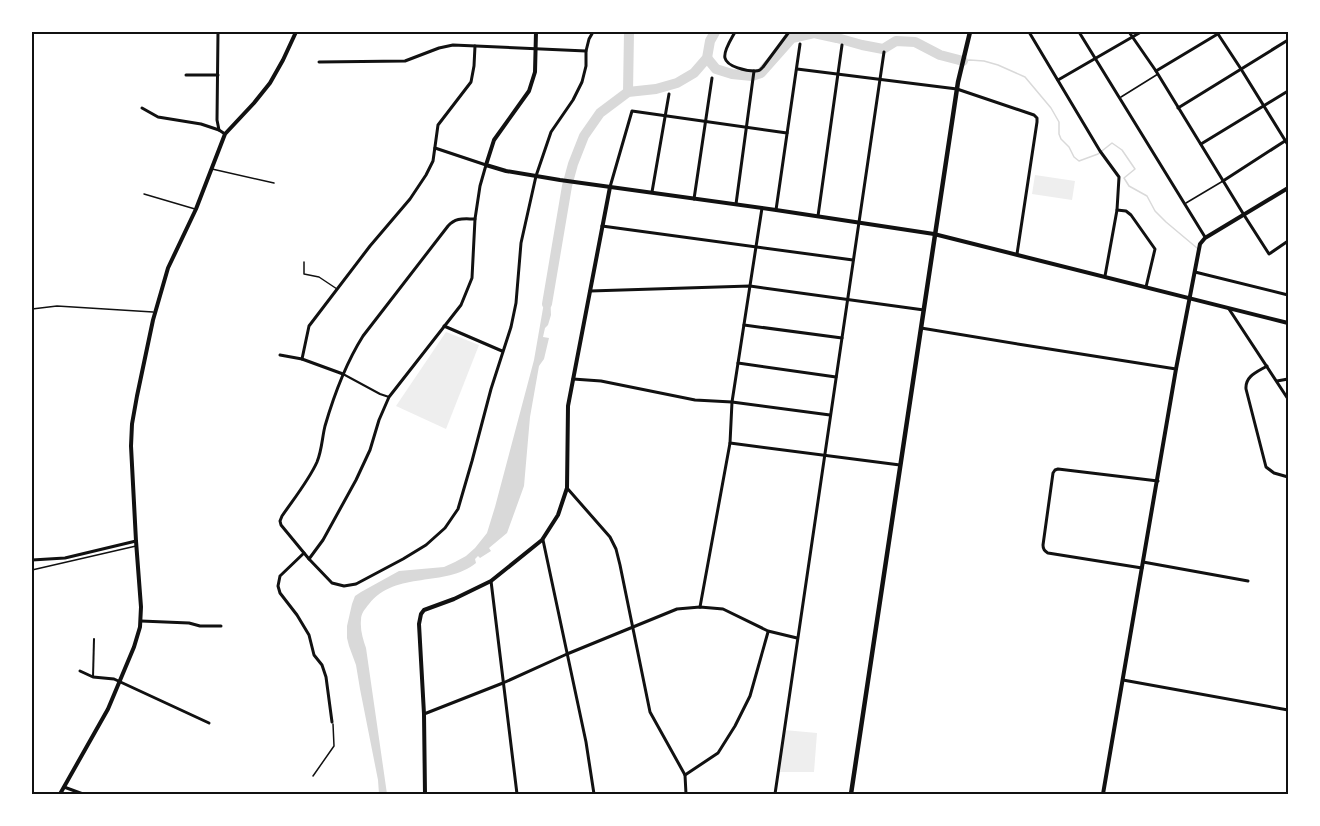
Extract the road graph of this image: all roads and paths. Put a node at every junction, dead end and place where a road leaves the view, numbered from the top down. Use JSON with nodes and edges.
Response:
{"nodes":[{"id":1,"x":218,"y":32,"type":"edge"},
{"id":2,"x":296,"y":32,"type":"edge"},
{"id":3,"x":536,"y":32,"type":"edge"},
{"id":4,"x":593,"y":32,"type":"edge"},
{"id":5,"x":735,"y":32,"type":"edge"},
{"id":6,"x":789,"y":32,"type":"edge"},
{"id":7,"x":969,"y":32,"type":"edge"},
{"id":8,"x":1029,"y":32,"type":"edge"},
{"id":9,"x":1079,"y":32,"type":"edge"},
{"id":10,"x":1129,"y":32,"type":"edge"},
{"id":11,"x":1141,"y":32,"type":"edge"},
{"id":12,"x":1219,"y":33,"type":"edge"},
{"id":13,"x":1132,"y":37,"type":"junction"},
{"id":14,"x":1288,"y":40,"type":"edge"},
{"id":15,"x":800,"y":44,"type":"dead end"},
{"id":16,"x":842,"y":45,"type":"dead end"},
{"id":17,"x":475,"y":46,"type":"junction"},
{"id":18,"x":535,"y":49,"type":"junction"},
{"id":19,"x":586,"y":51,"type":"junction"},
{"id":20,"x":884,"y":52,"type":"dead end"},
{"id":21,"x":1096,"y":58,"type":"junction"},
{"id":22,"x":319,"y":62,"type":"dead end"},
{"id":23,"x":797,"y":69,"type":"junction"},
{"id":24,"x":1242,"y":69,"type":"junction"},
{"id":25,"x":754,"y":73,"type":"junction"},
{"id":26,"x":1157,"y":73,"type":"junction"},
{"id":27,"x":839,"y":74,"type":"junction"},
{"id":28,"x":186,"y":75,"type":"dead end"},
{"id":29,"x":218,"y":75,"type":"junction"},
{"id":30,"x":712,"y":78,"type":"dead end"},
{"id":31,"x":881,"y":78,"type":"junction"},
{"id":32,"x":1058,"y":80,"type":"junction"},
{"id":33,"x":957,"y":89,"type":"junction"},
{"id":34,"x":1288,"y":91,"type":"edge"},
{"id":35,"x":669,"y":94,"type":"dead end"},
{"id":36,"x":1120,"y":97,"type":"junction"},
{"id":37,"x":1264,"y":106,"type":"junction"},
{"id":38,"x":142,"y":108,"type":"dead end"},
{"id":39,"x":1178,"y":108,"type":"junction"},
{"id":40,"x":665,"y":116,"type":"junction"},
{"id":41,"x":706,"y":122,"type":"junction"},
{"id":42,"x":746,"y":127,"type":"junction"},
{"id":43,"x":219,"y":130,"type":"junction"},
{"id":44,"x":787,"y":133,"type":"junction"},
{"id":45,"x":225,"y":134,"type":"junction"},
{"id":46,"x":1287,"y":140,"type":"edge"},
{"id":47,"x":1201,"y":144,"type":"junction"},
{"id":48,"x":1288,"y":145,"type":"edge"},
{"id":49,"x":435,"y":148,"type":"junction"},
{"id":50,"x":486,"y":165,"type":"junction"},
{"id":51,"x":211,"y":168,"type":"junction"},
{"id":52,"x":536,"y":176,"type":"junction"},
{"id":53,"x":1222,"y":181,"type":"junction"},
{"id":54,"x":274,"y":183,"type":"dead end"},
{"id":55,"x":610,"y":187,"type":"junction"},
{"id":56,"x":1288,"y":188,"type":"edge"},
{"id":57,"x":652,"y":193,"type":"junction"},
{"id":58,"x":144,"y":194,"type":"dead end"},
{"id":59,"x":694,"y":199,"type":"junction"},
{"id":60,"x":736,"y":204,"type":"junction"},
{"id":61,"x":1185,"y":204,"type":"junction"},
{"id":62,"x":762,"y":208,"type":"junction"},
{"id":63,"x":196,"y":209,"type":"junction"},
{"id":64,"x":776,"y":210,"type":"junction"},
{"id":65,"x":1117,"y":210,"type":"junction"},
{"id":66,"x":1244,"y":215,"type":"junction"},
{"id":67,"x":818,"y":216,"type":"junction"},
{"id":68,"x":475,"y":219,"type":"junction"},
{"id":69,"x":858,"y":222,"type":"junction"},
{"id":70,"x":602,"y":226,"type":"junction"},
{"id":71,"x":934,"y":234,"type":"junction"},
{"id":72,"x":1205,"y":238,"type":"junction"},
{"id":73,"x":1288,"y":241,"type":"edge"},
{"id":74,"x":756,"y":247,"type":"junction"},
{"id":75,"x":1017,"y":254,"type":"junction"},
{"id":76,"x":853,"y":260,"type":"junction"},
{"id":77,"x":304,"y":262,"type":"dead end"},
{"id":78,"x":1195,"y":272,"type":"junction"},
{"id":79,"x":1105,"y":276,"type":"junction"},
{"id":80,"x":750,"y":286,"type":"junction"},
{"id":81,"x":1146,"y":286,"type":"junction"},
{"id":82,"x":338,"y":290,"type":"junction"},
{"id":83,"x":590,"y":291,"type":"junction"},
{"id":84,"x":1288,"y":295,"type":"edge"},
{"id":85,"x":1191,"y":298,"type":"junction"},
{"id":86,"x":848,"y":299,"type":"junction"},
{"id":87,"x":32,"y":309,"type":"edge"},
{"id":88,"x":1229,"y":309,"type":"junction"},
{"id":89,"x":924,"y":310,"type":"junction"},
{"id":90,"x":155,"y":312,"type":"junction"},
{"id":91,"x":1288,"y":323,"type":"edge"},
{"id":92,"x":744,"y":325,"type":"junction"},
{"id":93,"x":444,"y":326,"type":"junction"},
{"id":94,"x":921,"y":328,"type":"junction"},
{"id":95,"x":842,"y":338,"type":"junction"},
{"id":96,"x":502,"y":351,"type":"junction"},
{"id":97,"x":280,"y":355,"type":"dead end"},
{"id":98,"x":302,"y":359,"type":"junction"},
{"id":99,"x":738,"y":363,"type":"junction"},
{"id":100,"x":1267,"y":366,"type":"junction"},
{"id":101,"x":1176,"y":369,"type":"junction"},
{"id":102,"x":343,"y":375,"type":"junction"},
{"id":103,"x":836,"y":377,"type":"junction"},
{"id":104,"x":573,"y":379,"type":"junction"},
{"id":105,"x":1288,"y":379,"type":"edge"},
{"id":106,"x":1277,"y":381,"type":"junction"},
{"id":107,"x":389,"y":397,"type":"junction"},
{"id":108,"x":1288,"y":399,"type":"edge"},
{"id":109,"x":732,"y":402,"type":"junction"},
{"id":110,"x":831,"y":415,"type":"junction"},
{"id":111,"x":730,"y":443,"type":"junction"},
{"id":112,"x":825,"y":454,"type":"junction"},
{"id":113,"x":900,"y":465,"type":"junction"},
{"id":114,"x":1288,"y":477,"type":"edge"},
{"id":115,"x":1158,"y":481,"type":"junction"},
{"id":116,"x":567,"y":488,"type":"junction"},
{"id":117,"x":543,"y":540,"type":"junction"},
{"id":118,"x":136,"y":544,"type":"junction"},
{"id":119,"x":304,"y":553,"type":"junction"},
{"id":120,"x":309,"y":559,"type":"junction"},
{"id":121,"x":32,"y":560,"type":"edge"},
{"id":122,"x":1143,"y":562,"type":"junction"},
{"id":123,"x":1142,"y":568,"type":"junction"},
{"id":124,"x":32,"y":570,"type":"edge"},
{"id":125,"x":491,"y":581,"type":"junction"},
{"id":126,"x":1248,"y":581,"type":"dead end"},
{"id":127,"x":700,"y":607,"type":"junction"},
{"id":128,"x":141,"y":621,"type":"junction"},
{"id":129,"x":221,"y":626,"type":"dead end"},
{"id":130,"x":633,"y":626,"type":"junction"},
{"id":131,"x":768,"y":631,"type":"junction"},
{"id":132,"x":798,"y":638,"type":"junction"},
{"id":133,"x":94,"y":639,"type":"dead end"},
{"id":134,"x":567,"y":654,"type":"junction"},
{"id":135,"x":80,"y":671,"type":"dead end"},
{"id":136,"x":93,"y":677,"type":"junction"},
{"id":137,"x":1123,"y":680,"type":"junction"},
{"id":138,"x":119,"y":681,"type":"junction"},
{"id":139,"x":503,"y":683,"type":"junction"},
{"id":140,"x":1288,"y":710,"type":"edge"},
{"id":141,"x":424,"y":714,"type":"junction"},
{"id":142,"x":332,"y":722,"type":"joint"},
{"id":143,"x":209,"y":723,"type":"dead end"},
{"id":144,"x":313,"y":776,"type":"dead end"},
{"id":145,"x":684,"y":776,"type":"junction"},
{"id":146,"x":64,"y":787,"type":"junction"},
{"id":147,"x":60,"y":795,"type":"edge"},
{"id":148,"x":83,"y":795,"type":"edge"},
{"id":149,"x":425,"y":795,"type":"edge"},
{"id":150,"x":517,"y":795,"type":"edge"},
{"id":151,"x":594,"y":795,"type":"edge"},
{"id":152,"x":686,"y":795,"type":"edge"},
{"id":153,"x":775,"y":795,"type":"edge"},
{"id":154,"x":851,"y":795,"type":"edge"},
{"id":155,"x":1103,"y":795,"type":"edge"}],
"edges":[{"from":1,"to":29,"type":"street"},
{"from":2,"to":45,"type":"street"},
{"from":3,"to":18,"type":"street"},
{"from":4,"to":19,"type":"street"},
{"from":5,"to":25,"type":"street"},
{"from":6,"to":25,"type":"street"},
{"from":7,"to":33,"type":"main road"},
{"from":8,"to":32,"type":"street"},
{"from":9,"to":21,"type":"street"},
{"from":10,"to":13,"type":"street"},
{"from":11,"to":13,"type":"street"},
{"from":12,"to":24,"type":"street"},
{"from":12,"to":26,"type":"street"},
{"from":13,"to":21,"type":"street"},
{"from":13,"to":26,"type":"street"},
{"from":14,"to":24,"type":"street"},
{"from":15,"to":23,"type":"street"},
{"from":16,"to":27,"type":"street"},
{"from":17,"to":18,"type":"street"},
{"from":17,"to":22,"type":"street"},
{"from":17,"to":49,"type":"street"},
{"from":18,"to":19,"type":"street"},
{"from":18,"to":50,"type":"street"},
{"from":19,"to":52,"type":"street"},
{"from":20,"to":31,"type":"street"},
{"from":21,"to":32,"type":"street"},
{"from":21,"to":36,"type":"street"},
{"from":23,"to":27,"type":"street"},
{"from":23,"to":44,"type":"street"},
{"from":24,"to":37,"type":"street"},
{"from":24,"to":39,"type":"street"},
{"from":25,"to":42,"type":"street"},
{"from":26,"to":36,"type":"lane"},
{"from":26,"to":39,"type":"street"},
{"from":27,"to":31,"type":"street"},
{"from":27,"to":67,"type":"street"},
{"from":28,"to":29,"type":"street"},
{"from":29,"to":43,"type":"street"},
{"from":30,"to":41,"type":"street"},
{"from":31,"to":33,"type":"street"},
{"from":31,"to":69,"type":"street"},
{"from":32,"to":65,"type":"street"},
{"from":33,"to":71,"type":"main road"},
{"from":33,"to":75,"type":"street"},
{"from":34,"to":37,"type":"street"},
{"from":35,"to":40,"type":"street"},
{"from":36,"to":61,"type":"street"},
{"from":37,"to":46,"type":"street"},
{"from":37,"to":47,"type":"street"},
{"from":38,"to":43,"type":"street"},
{"from":39,"to":47,"type":"street"},
{"from":40,"to":41,"type":"street"},
{"from":40,"to":55,"type":"street"},
{"from":40,"to":57,"type":"street"},
{"from":41,"to":42,"type":"street"},
{"from":41,"to":59,"type":"street"},
{"from":42,"to":44,"type":"street"},
{"from":42,"to":60,"type":"street"},
{"from":43,"to":45,"type":"street"},
{"from":44,"to":64,"type":"street"},
{"from":45,"to":51,"type":"street"},
{"from":46,"to":48,"type":"street"},
{"from":46,"to":53,"type":"street"},
{"from":47,"to":53,"type":"street"},
{"from":49,"to":50,"type":"street"},
{"from":49,"to":82,"type":"street"},
{"from":50,"to":52,"type":"street"},
{"from":50,"to":68,"type":"street"},
{"from":51,"to":54,"type":"lane"},
{"from":51,"to":63,"type":"street"},
{"from":52,"to":55,"type":"street"},
{"from":52,"to":96,"type":"street"},
{"from":53,"to":61,"type":"lane"},
{"from":53,"to":66,"type":"street"},
{"from":55,"to":57,"type":"street"},
{"from":55,"to":70,"type":"street"},
{"from":56,"to":66,"type":"street"},
{"from":57,"to":59,"type":"street"},
{"from":58,"to":63,"type":"lane"},
{"from":59,"to":60,"type":"street"},
{"from":60,"to":62,"type":"street"},
{"from":61,"to":72,"type":"street"},
{"from":62,"to":64,"type":"street"},
{"from":62,"to":74,"type":"street"},
{"from":63,"to":90,"type":"street"},
{"from":64,"to":67,"type":"street"},
{"from":65,"to":79,"type":"street"},
{"from":65,"to":81,"type":"street"},
{"from":66,"to":72,"type":"street"},
{"from":66,"to":73,"type":"street"},
{"from":67,"to":69,"type":"street"},
{"from":68,"to":93,"type":"street"},
{"from":68,"to":102,"type":"street"},
{"from":69,"to":71,"type":"street"},
{"from":69,"to":76,"type":"street"},
{"from":70,"to":74,"type":"street"},
{"from":70,"to":83,"type":"street"},
{"from":71,"to":75,"type":"street"},
{"from":71,"to":89,"type":"main road"},
{"from":72,"to":78,"type":"street"},
{"from":74,"to":76,"type":"street"},
{"from":74,"to":80,"type":"street"},
{"from":75,"to":79,"type":"street"},
{"from":76,"to":86,"type":"street"},
{"from":77,"to":82,"type":"lane"},
{"from":78,"to":84,"type":"street"},
{"from":78,"to":85,"type":"street"},
{"from":79,"to":81,"type":"street"},
{"from":80,"to":83,"type":"street"},
{"from":80,"to":86,"type":"street"},
{"from":80,"to":92,"type":"street"},
{"from":81,"to":85,"type":"street"},
{"from":82,"to":98,"type":"street"},
{"from":83,"to":104,"type":"street"},
{"from":85,"to":88,"type":"street"},
{"from":85,"to":101,"type":"street"},
{"from":86,"to":89,"type":"street"},
{"from":86,"to":95,"type":"street"},
{"from":87,"to":90,"type":"lane"},
{"from":88,"to":91,"type":"street"},
{"from":88,"to":100,"type":"street"},
{"from":89,"to":94,"type":"main road"},
{"from":90,"to":118,"type":"street"},
{"from":92,"to":95,"type":"street"},
{"from":92,"to":99,"type":"street"},
{"from":93,"to":96,"type":"street"},
{"from":93,"to":107,"type":"street"},
{"from":94,"to":101,"type":"street"},
{"from":94,"to":113,"type":"main road"},
{"from":95,"to":103,"type":"street"},
{"from":96,"to":120,"type":"street"},
{"from":97,"to":98,"type":"street"},
{"from":98,"to":102,"type":"street"},
{"from":99,"to":103,"type":"street"},
{"from":99,"to":109,"type":"street"},
{"from":100,"to":106,"type":"street"},
{"from":100,"to":114,"type":"street"},
{"from":101,"to":115,"type":"street"},
{"from":102,"to":107,"type":"street"},
{"from":102,"to":119,"type":"street"},
{"from":103,"to":110,"type":"street"},
{"from":104,"to":109,"type":"street"},
{"from":104,"to":116,"type":"street"},
{"from":105,"to":106,"type":"street"},
{"from":106,"to":108,"type":"street"},
{"from":107,"to":120,"type":"street"},
{"from":109,"to":110,"type":"street"},
{"from":109,"to":111,"type":"street"},
{"from":110,"to":112,"type":"street"},
{"from":111,"to":112,"type":"street"},
{"from":111,"to":127,"type":"street"},
{"from":112,"to":113,"type":"street"},
{"from":112,"to":132,"type":"street"},
{"from":113,"to":154,"type":"main road"},
{"from":115,"to":122,"type":"street"},
{"from":115,"to":123,"type":"street"},
{"from":116,"to":117,"type":"street"},
{"from":116,"to":130,"type":"street"},
{"from":117,"to":125,"type":"street"},
{"from":117,"to":134,"type":"street"},
{"from":118,"to":121,"type":"street"},
{"from":118,"to":124,"type":"lane"},
{"from":118,"to":128,"type":"street"},
{"from":119,"to":120,"type":"street"},
{"from":119,"to":142,"type":"street"},
{"from":122,"to":123,"type":"street"},
{"from":122,"to":126,"type":"street"},
{"from":123,"to":137,"type":"street"},
{"from":125,"to":139,"type":"street"},
{"from":125,"to":141,"type":"street"},
{"from":127,"to":130,"type":"street"},
{"from":127,"to":131,"type":"street"},
{"from":128,"to":129,"type":"street"},
{"from":128,"to":138,"type":"street"},
{"from":130,"to":134,"type":"street"},
{"from":130,"to":145,"type":"street"},
{"from":131,"to":132,"type":"street"},
{"from":131,"to":145,"type":"street"},
{"from":132,"to":153,"type":"street"},
{"from":133,"to":136,"type":"street"},
{"from":134,"to":139,"type":"street"},
{"from":134,"to":151,"type":"street"},
{"from":135,"to":136,"type":"street"},
{"from":136,"to":138,"type":"street"},
{"from":137,"to":140,"type":"street"},
{"from":137,"to":155,"type":"street"},
{"from":138,"to":143,"type":"street"},
{"from":138,"to":146,"type":"street"},
{"from":139,"to":141,"type":"street"},
{"from":139,"to":150,"type":"street"},
{"from":141,"to":149,"type":"street"},
{"from":142,"to":144,"type":"lane"},
{"from":145,"to":152,"type":"street"},
{"from":146,"to":147,"type":"street"},
{"from":146,"to":148,"type":"street"}]}
